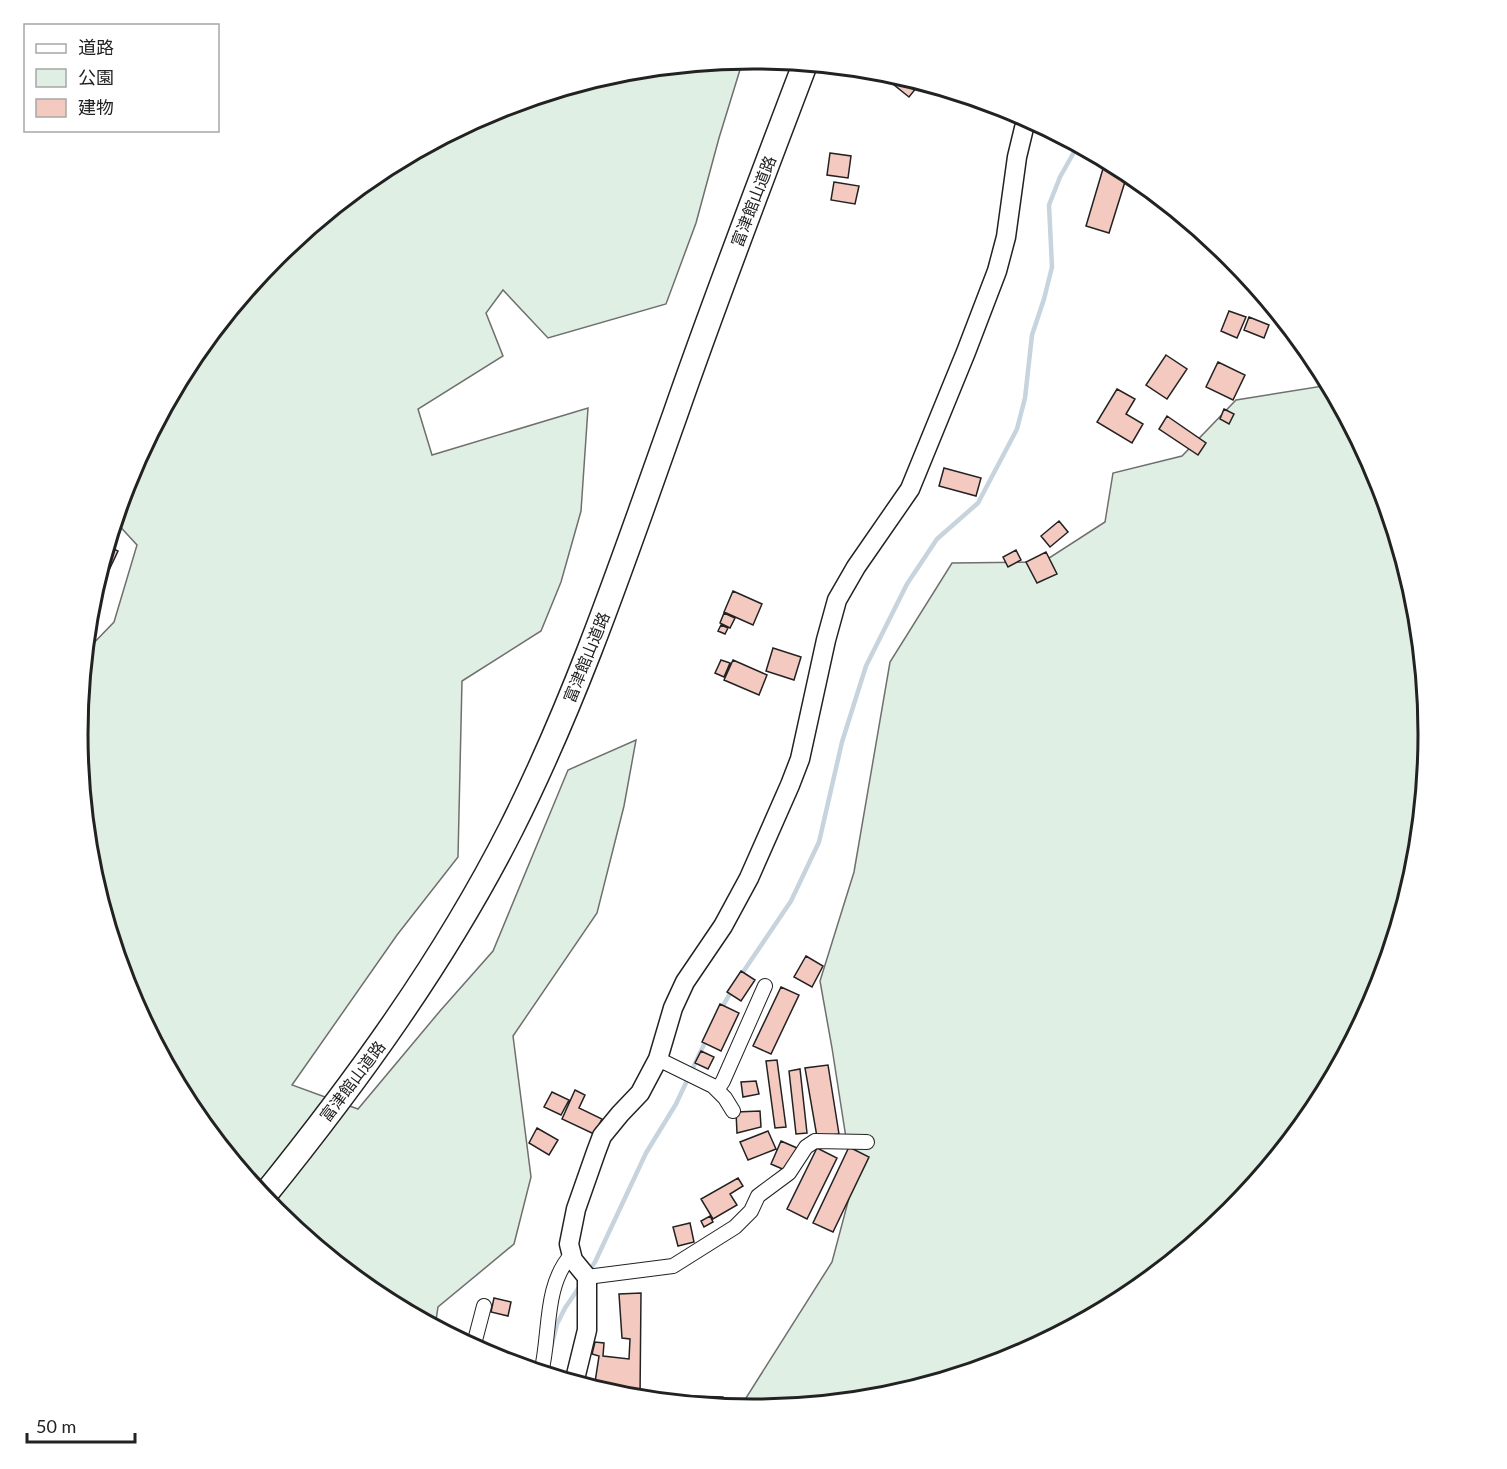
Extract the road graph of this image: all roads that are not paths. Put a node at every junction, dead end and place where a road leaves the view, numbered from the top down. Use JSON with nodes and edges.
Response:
{"nodes":[{"id":1,"x":802,"y":71,"type":"edge"},
{"id":2,"x":1024,"y":127,"type":"edge"},
{"id":3,"x":765,"y":986,"type":"dead end"},
{"id":4,"x":658,"y":1059,"type":"junction"},
{"id":5,"x":717,"y":1090,"type":"junction"},
{"id":6,"x":733,"y":1111,"type":"dead end"},
{"id":7,"x":867,"y":1142,"type":"dead end"},
{"id":8,"x":268,"y":1189,"type":"edge"},
{"id":9,"x":572,"y":1254,"type":"junction"},
{"id":10,"x":587,"y":1277,"type":"junction"},
{"id":11,"x":484,"y":1306,"type":"dead end"},
{"id":12,"x":476,"y":1338,"type":"edge"},
{"id":13,"x":542,"y":1366,"type":"edge"},
{"id":14,"x":576,"y":1375,"type":"edge"}],
"edges":[{"from":1,"to":8,"type":"highway","name":"富津館山道路"},
{"from":2,"to":4,"type":"street"},
{"from":3,"to":5,"type":"street"},
{"from":4,"to":5,"type":"street"},
{"from":4,"to":9,"type":"street"},
{"from":5,"to":6,"type":"street"},
{"from":7,"to":10,"type":"street"},
{"from":9,"to":10,"type":"street"},
{"from":9,"to":13,"type":"street"},
{"from":10,"to":14,"type":"street"},
{"from":11,"to":12,"type":"street"}]}
